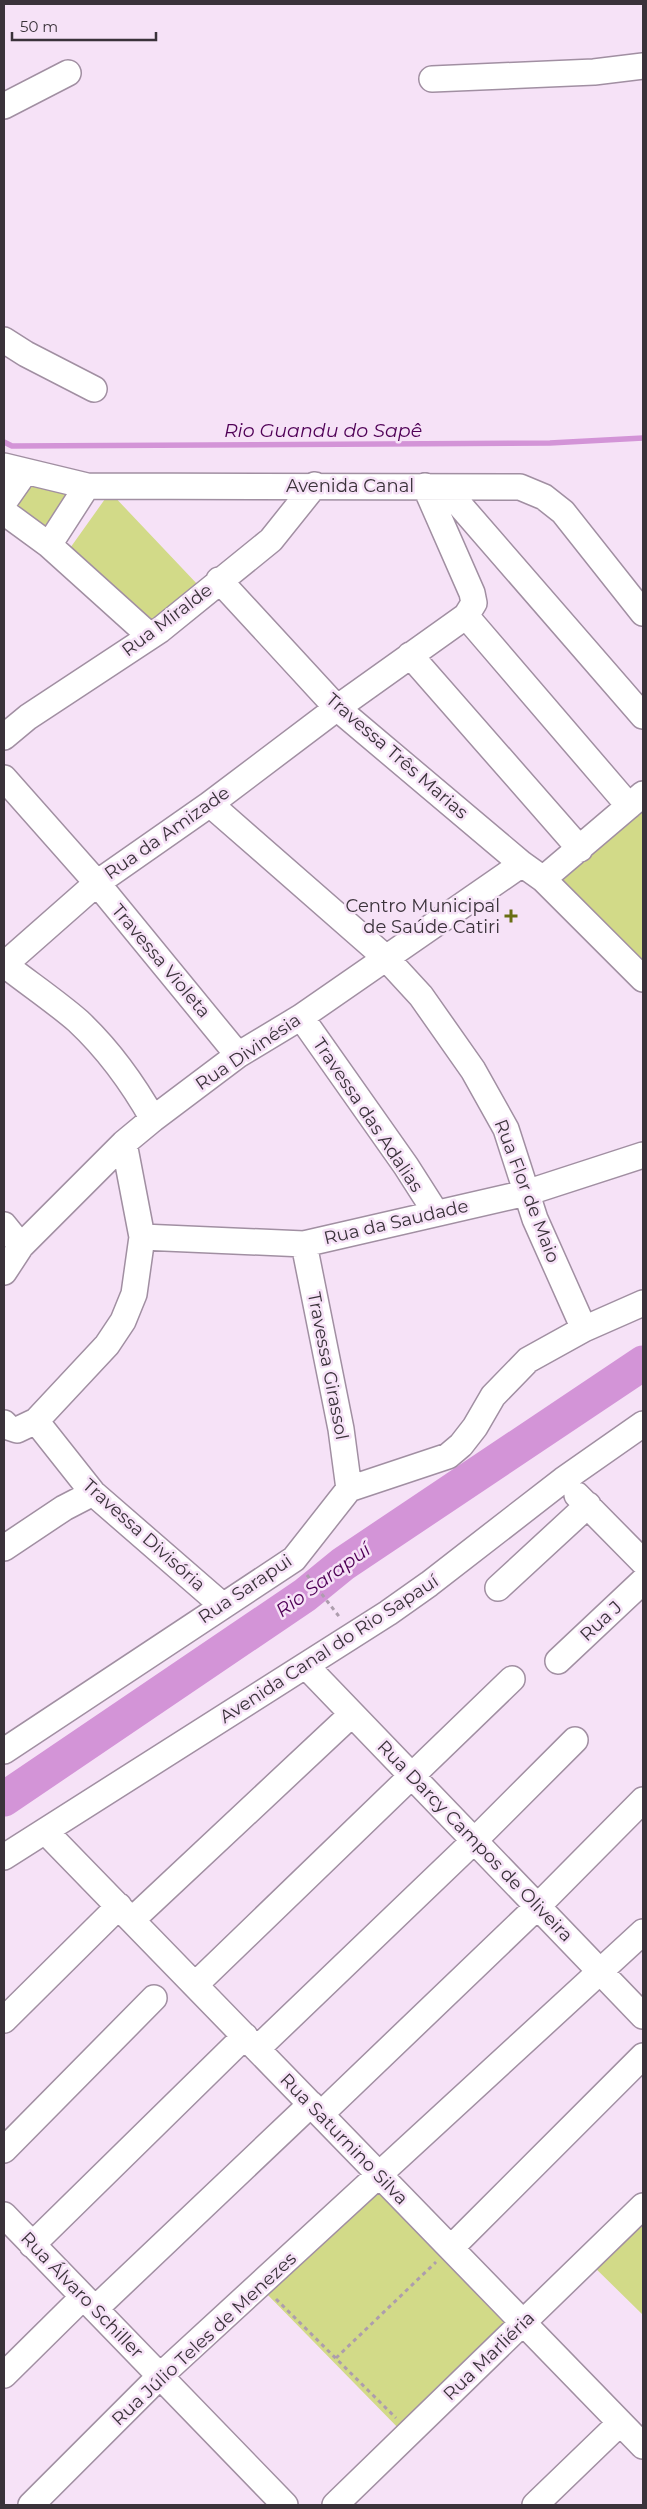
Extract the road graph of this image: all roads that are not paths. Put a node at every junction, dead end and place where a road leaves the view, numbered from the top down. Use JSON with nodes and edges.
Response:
{"nodes":[{"id":1,"x":643,"y":66,"type":"edge"},
{"id":2,"x":68,"y":73,"type":"dead end"},
{"id":3,"x":432,"y":79,"type":"dead end"},
{"id":4,"x":4,"y":106,"type":"edge"},
{"id":5,"x":4,"y":340,"type":"edge"},
{"id":6,"x":94,"y":389,"type":"dead end"},
{"id":7,"x":14,"y":469,"type":"edge"},
{"id":8,"x":315,"y":485,"type":"junction"},
{"id":9,"x":87,"y":486,"type":"junction"},
{"id":10,"x":435,"y":487,"type":"junction"},
{"id":11,"x":4,"y":502,"type":"edge"},
{"id":12,"x":4,"y":512,"type":"edge"},
{"id":13,"x":49,"y":545,"type":"junction"},
{"id":14,"x":219,"y":580,"type":"junction"},
{"id":15,"x":643,"y":612,"type":"edge"},
{"id":16,"x":466,"y":616,"type":"junction"},
{"id":17,"x":150,"y":636,"type":"junction"},
{"id":18,"x":410,"y":655,"type":"junction"},
{"id":19,"x":337,"y":708,"type":"junction"},
{"id":20,"x":643,"y":716,"type":"edge"},
{"id":21,"x":4,"y":737,"type":"edge"},
{"id":22,"x":4,"y":778,"type":"edge"},
{"id":23,"x":636,"y":800,"type":"edge"},
{"id":24,"x":210,"y":804,"type":"junction"},
{"id":25,"x":580,"y":849,"type":"junction"},
{"id":26,"x":522,"y":864,"type":"junction"},
{"id":27,"x":543,"y":879,"type":"junction"},
{"id":28,"x":96,"y":883,"type":"junction"},
{"id":29,"x":386,"y":958,"type":"junction"},
{"id":30,"x":4,"y":965,"type":"edge"},
{"id":31,"x":643,"y":979,"type":"edge"},
{"id":32,"x":301,"y":1017,"type":"junction"},
{"id":33,"x":238,"y":1055,"type":"junction"},
{"id":34,"x":153,"y":1119,"type":"junction"},
{"id":35,"x":124,"y":1143,"type":"junction"},
{"id":36,"x":643,"y":1155,"type":"edge"},
{"id":37,"x":526,"y":1193,"type":"junction"},
{"id":38,"x":436,"y":1213,"type":"junction"},
{"id":39,"x":4,"y":1225,"type":"edge"},
{"id":40,"x":142,"y":1237,"type":"junction"},
{"id":41,"x":304,"y":1244,"type":"junction"},
{"id":42,"x":21,"y":1246,"type":"junction"},
{"id":43,"x":4,"y":1272,"type":"edge"},
{"id":44,"x":643,"y":1303,"type":"edge"},
{"id":45,"x":584,"y":1329,"type":"junction"},
{"id":46,"x":36,"y":1421,"type":"junction"},
{"id":47,"x":4,"y":1423,"type":"edge"},
{"id":48,"x":643,"y":1424,"type":"edge"},
{"id":49,"x":563,"y":1480,"type":"junction"},
{"id":50,"x":350,"y":1489,"type":"junction"},
{"id":51,"x":93,"y":1493,"type":"junction"},
{"id":52,"x":588,"y":1506,"type":"junction"},
{"id":53,"x":4,"y":1548,"type":"edge"},
{"id":54,"x":643,"y":1562,"type":"edge"},
{"id":55,"x":643,"y":1581,"type":"edge"},
{"id":56,"x":498,"y":1588,"type":"dead end"},
{"id":57,"x":222,"y":1605,"type":"junction"},
{"id":58,"x":558,"y":1661,"type":"dead end"},
{"id":59,"x":306,"y":1666,"type":"junction"},
{"id":60,"x":512,"y":1679,"type":"dead end"},
{"id":61,"x":352,"y":1714,"type":"junction"},
{"id":62,"x":575,"y":1740,"type":"dead end"},
{"id":63,"x":4,"y":1751,"type":"edge"},
{"id":64,"x":413,"y":1777,"type":"junction"},
{"id":65,"x":643,"y":1800,"type":"edge"},
{"id":66,"x":45,"y":1831,"type":"junction"},
{"id":67,"x":474,"y":1841,"type":"junction"},
{"id":68,"x":4,"y":1858,"type":"edge"},
{"id":69,"x":538,"y":1906,"type":"junction"},
{"id":70,"x":125,"y":1913,"type":"junction"},
{"id":71,"x":643,"y":1932,"type":"edge"},
{"id":72,"x":601,"y":1972,"type":"junction"},
{"id":73,"x":195,"y":1985,"type":"junction"},
{"id":74,"x":154,"y":1998,"type":"dead end"},
{"id":75,"x":643,"y":2016,"type":"edge"},
{"id":76,"x":4,"y":2020,"type":"edge"},
{"id":77,"x":251,"y":2043,"type":"junction"},
{"id":78,"x":643,"y":2056,"type":"edge"},
{"id":79,"x":316,"y":2109,"type":"junction"},
{"id":80,"x":4,"y":2150,"type":"edge"},
{"id":81,"x":380,"y":2176,"type":"junction"},
{"id":82,"x":643,"y":2206,"type":"edge"},
{"id":83,"x":4,"y":2215,"type":"edge"},
{"id":84,"x":32,"y":2245,"type":"junction"},
{"id":85,"x":451,"y":2248,"type":"junction"},
{"id":86,"x":89,"y":2303,"type":"junction"},
{"id":87,"x":523,"y":2323,"type":"junction"},
{"id":88,"x":4,"y":2375,"type":"edge"},
{"id":89,"x":160,"y":2376,"type":"junction"},
{"id":90,"x":620,"y":2423,"type":"junction"},
{"id":91,"x":643,"y":2446,"type":"edge"},
{"id":92,"x":31,"y":2505,"type":"edge"},
{"id":93,"x":285,"y":2505,"type":"edge"},
{"id":94,"x":335,"y":2505,"type":"edge"},
{"id":95,"x":535,"y":2505,"type":"edge"}],
"edges":[{"from":1,"to":3,"type":"street"},
{"from":2,"to":4,"type":"street"},
{"from":5,"to":6,"type":"street"},
{"from":7,"to":9,"type":"street","name":"Avenida Canal"},
{"from":7,"to":11,"type":"street"},
{"from":8,"to":9,"type":"street","name":"Avenida Canal"},
{"from":8,"to":10,"type":"street","name":"Avenida Canal"},
{"from":8,"to":14,"type":"street","name":"Rua Miralde"},
{"from":9,"to":13,"type":"street"},
{"from":10,"to":15,"type":"street","name":"Avenida Canal"},
{"from":10,"to":16,"type":"street"},
{"from":10,"to":20,"type":"street"},
{"from":12,"to":13,"type":"street"},
{"from":13,"to":17,"type":"street"},
{"from":14,"to":17,"type":"street","name":"Rua Miralde"},
{"from":14,"to":19,"type":"street","name":"Travessa Três Marias"},
{"from":16,"to":18,"type":"street","name":"Rua da Amizade"},
{"from":16,"to":23,"type":"street"},
{"from":17,"to":21,"type":"street","name":"Rua Miralde"},
{"from":18,"to":19,"type":"street","name":"Rua da Amizade"},
{"from":18,"to":25,"type":"street"},
{"from":19,"to":24,"type":"street","name":"Rua da Amizade"},
{"from":19,"to":26,"type":"street","name":"Travessa Três Marias"},
{"from":22,"to":28,"type":"street","name":"Travessa Violeta"},
{"from":23,"to":25,"type":"street"},
{"from":24,"to":28,"type":"street","name":"Rua da Amizade"},
{"from":24,"to":29,"type":"street","name":"Rua Flor de Maio"},
{"from":25,"to":27,"type":"street"},
{"from":26,"to":27,"type":"street","name":"Travessa Três Marias"},
{"from":26,"to":29,"type":"street","name":"Rua Divinésia"},
{"from":27,"to":31,"type":"street","name":"Travessa Três Marias"},
{"from":28,"to":30,"type":"street","name":"Rua da Amizade"},
{"from":28,"to":33,"type":"street","name":"Travessa Violeta"},
{"from":29,"to":32,"type":"street","name":"Rua Divinésia"},
{"from":29,"to":37,"type":"street","name":"Rua Flor de Maio"},
{"from":30,"to":34,"type":"street"},
{"from":32,"to":33,"type":"street","name":"Rua Divinésia"},
{"from":32,"to":38,"type":"street","name":"Travessa das Adalias"},
{"from":33,"to":34,"type":"street","name":"Rua Divinésia"},
{"from":34,"to":35,"type":"street","name":"Rua Divinésia"},
{"from":35,"to":40,"type":"street"},
{"from":35,"to":42,"type":"street","name":"Rua Divinésia"},
{"from":36,"to":37,"type":"street","name":"Rua da Saudade"},
{"from":37,"to":38,"type":"street","name":"Rua da Saudade"},
{"from":37,"to":45,"type":"street","name":"Rua Flor de Maio"},
{"from":38,"to":41,"type":"street","name":"Rua da Saudade"},
{"from":39,"to":42,"type":"street"},
{"from":40,"to":41,"type":"street","name":"Rua da Saudade"},
{"from":40,"to":46,"type":"street"},
{"from":41,"to":50,"type":"street","name":"Travessa Girassol"},
{"from":42,"to":43,"type":"street","name":"Rua Divinésia"},
{"from":44,"to":45,"type":"street"},
{"from":45,"to":50,"type":"street"},
{"from":46,"to":47,"type":"street"},
{"from":46,"to":51,"type":"street","name":"Travessa Divisória"},
{"from":48,"to":49,"type":"street","name":"Avenida Canal do Rio Sapauí"},
{"from":49,"to":52,"type":"street"},
{"from":49,"to":59,"type":"street","name":"Avenida Canal do Rio Sapauí"},
{"from":50,"to":57,"type":"street","name":"Rua Sarapui"},
{"from":51,"to":53,"type":"street"},
{"from":51,"to":57,"type":"street","name":"Travessa Divisória"},
{"from":52,"to":54,"type":"street"},
{"from":52,"to":56,"type":"street"},
{"from":55,"to":58,"type":"street","name":"Rua J"},
{"from":57,"to":63,"type":"street","name":"Rua Sarapui"},
{"from":59,"to":61,"type":"street","name":"Rua Darcy Campos de Oliveira"},
{"from":59,"to":66,"type":"street","name":"Avenida Canal do Rio Sapauí"},
{"from":60,"to":64,"type":"street"},
{"from":61,"to":64,"type":"street","name":"Rua Darcy Campos de Oliveira"},
{"from":61,"to":70,"type":"street"},
{"from":62,"to":67,"type":"street"},
{"from":64,"to":67,"type":"street","name":"Rua Darcy Campos de Oliveira"},
{"from":64,"to":73,"type":"street"},
{"from":65,"to":69,"type":"street"},
{"from":66,"to":68,"type":"street","name":"Avenida Canal do Rio Sapauí"},
{"from":66,"to":70,"type":"street","name":"Rua Saturnino Silva"},
{"from":67,"to":69,"type":"street","name":"Rua Darcy Campos de Oliveira"},
{"from":67,"to":77,"type":"street"},
{"from":69,"to":72,"type":"street","name":"Rua Darcy Campos de Oliveira"},
{"from":69,"to":79,"type":"street"},
{"from":70,"to":73,"type":"street","name":"Rua Saturnino Silva"},
{"from":70,"to":76,"type":"street"},
{"from":71,"to":72,"type":"street","name":"Rua Júlio Teles de Menezes"},
{"from":72,"to":75,"type":"street","name":"Rua Darcy Campos de Oliveira"},
{"from":72,"to":81,"type":"street","name":"Rua Júlio Teles de Menezes"},
{"from":73,"to":77,"type":"street","name":"Rua Saturnino Silva"},
{"from":74,"to":80,"type":"street"},
{"from":77,"to":79,"type":"street","name":"Rua Saturnino Silva"},
{"from":77,"to":84,"type":"street"},
{"from":78,"to":85,"type":"street"},
{"from":79,"to":81,"type":"street","name":"Rua Saturnino Silva"},
{"from":79,"to":86,"type":"street"},
{"from":81,"to":85,"type":"street","name":"Rua Saturnino Silva"},
{"from":81,"to":89,"type":"street","name":"Rua Júlio Teles de Menezes"},
{"from":82,"to":87,"type":"street","name":"Rua Marliéria"},
{"from":83,"to":84,"type":"street","name":"Rua Álvaro Schiller"},
{"from":84,"to":86,"type":"street","name":"Rua Álvaro Schiller"},
{"from":85,"to":87,"type":"street","name":"Rua Saturnino Silva"},
{"from":86,"to":88,"type":"street"},
{"from":86,"to":89,"type":"street","name":"Rua Álvaro Schiller"},
{"from":87,"to":90,"type":"street","name":"Rua Saturnino Silva"},
{"from":87,"to":94,"type":"street","name":"Rua Marliéria"},
{"from":89,"to":92,"type":"street","name":"Rua Júlio Teles de Menezes"},
{"from":89,"to":93,"type":"street","name":"Rua Álvaro Schiller"},
{"from":90,"to":91,"type":"street","name":"Rua Saturnino Silva"},
{"from":90,"to":95,"type":"street"}]}
